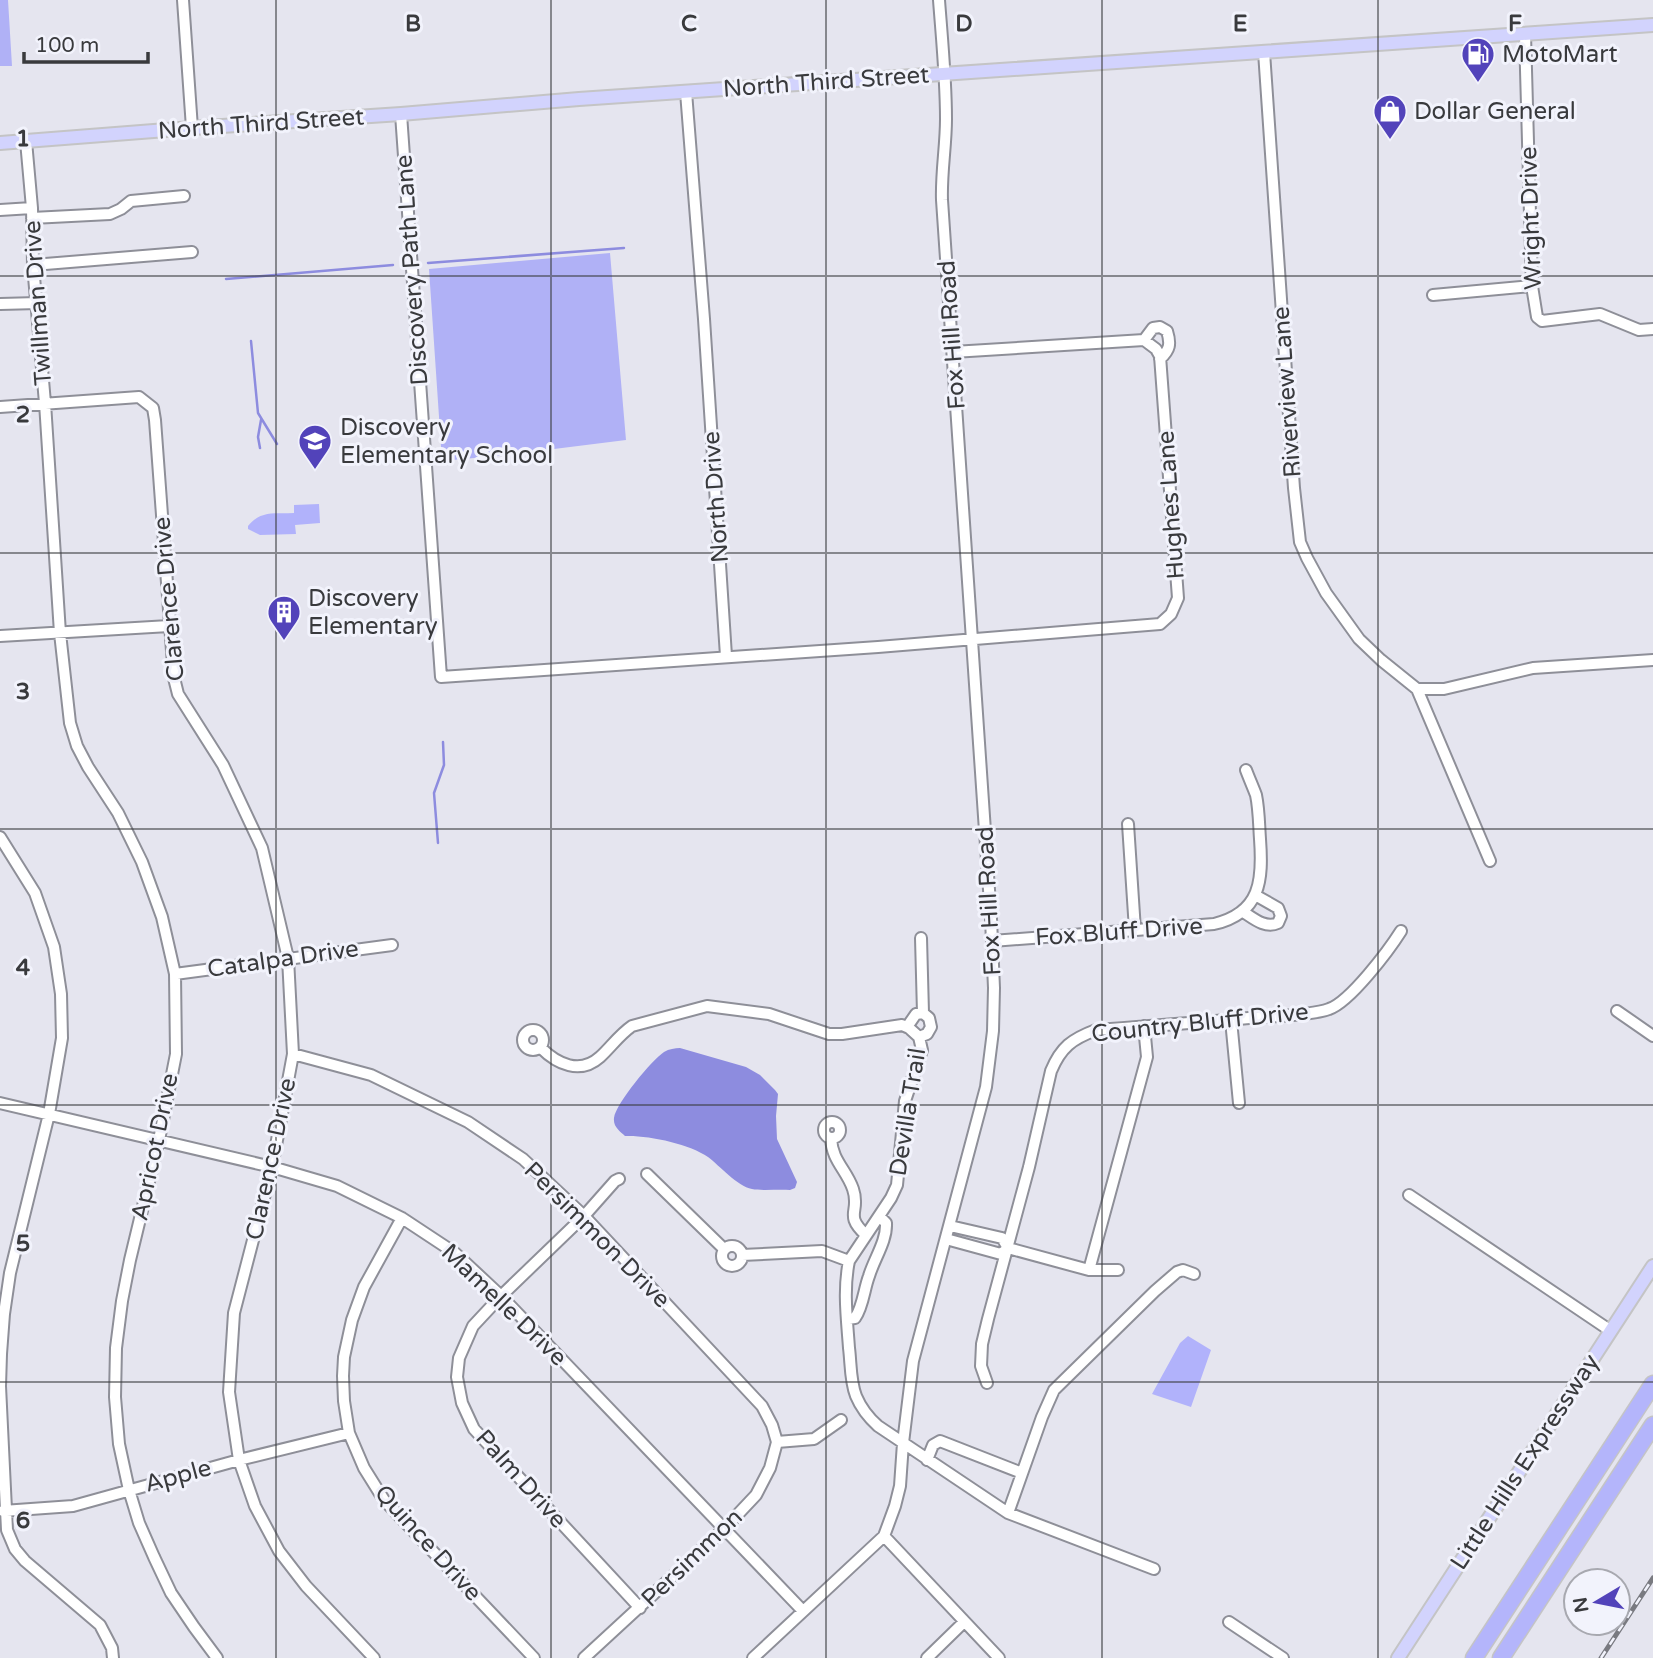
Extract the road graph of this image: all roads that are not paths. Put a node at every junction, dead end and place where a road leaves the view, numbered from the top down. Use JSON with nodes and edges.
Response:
{"nodes":[{"id":1,"x":183,"y":0,"type":"edge"},
{"id":2,"x":939,"y":0,"type":"edge"},
{"id":3,"x":1653,"y":25,"type":"edge"},
{"id":4,"x":1525,"y":34,"type":"junction"},
{"id":5,"x":1264,"y":52,"type":"junction"},
{"id":6,"x":944,"y":74,"type":"junction"},
{"id":7,"x":686,"y":92,"type":"junction"},
{"id":8,"x":401,"y":114,"type":"junction"},
{"id":9,"x":192,"y":128,"type":"junction"},
{"id":10,"x":26,"y":141,"type":"junction"},
{"id":11,"x":0,"y":143,"type":"edge"},
{"id":12,"x":184,"y":196,"type":"dead end"},
{"id":13,"x":0,"y":210,"type":"edge"},
{"id":14,"x":32,"y":213,"type":"junction"},
{"id":15,"x":192,"y":252,"type":"dead end"},
{"id":16,"x":33,"y":265,"type":"junction"},
{"id":17,"x":1532,"y":286,"type":"junction"},
{"id":18,"x":1433,"y":295,"type":"dead end"},
{"id":19,"x":38,"y":303,"type":"junction"},
{"id":20,"x":0,"y":304,"type":"edge"},
{"id":21,"x":1653,"y":329,"type":"edge"},
{"id":22,"x":1144,"y":340,"type":"junction"},
{"id":23,"x":953,"y":352,"type":"junction"},
{"id":24,"x":1160,"y":359,"type":"junction"},
{"id":25,"x":45,"y":404,"type":"junction"},
{"id":26,"x":0,"y":407,"type":"edge"},
{"id":27,"x":169,"y":626,"type":"junction"},
{"id":28,"x":60,"y":633,"type":"junction"},
{"id":29,"x":0,"y":636,"type":"edge"},
{"id":30,"x":973,"y":639,"type":"junction"},
{"id":31,"x":726,"y":656,"type":"junction"},
{"id":32,"x":1653,"y":660,"type":"edge"},
{"id":33,"x":1417,"y":689,"type":"junction"},
{"id":34,"x":1246,"y":769,"type":"dead end"},
{"id":35,"x":1128,"y":824,"type":"dead end"},
{"id":36,"x":0,"y":837,"type":"edge"},
{"id":37,"x":1490,"y":861,"type":"dead end"},
{"id":38,"x":1255,"y":895,"type":"junction"},
{"id":39,"x":1242,"y":911,"type":"junction"},
{"id":40,"x":1135,"y":930,"type":"junction"},
{"id":41,"x":1401,"y":931,"type":"dead end"},
{"id":42,"x":921,"y":938,"type":"dead end"},
{"id":43,"x":992,"y":942,"type":"junction"},
{"id":44,"x":392,"y":945,"type":"dead end"},
{"id":45,"x":288,"y":958,"type":"junction"},
{"id":46,"x":175,"y":974,"type":"junction"},
{"id":47,"x":1617,"y":1011,"type":"dead end"},
{"id":48,"x":923,"y":1013,"type":"junction"},
{"id":49,"x":1231,"y":1020,"type":"junction"},
{"id":50,"x":1144,"y":1026,"type":"junction"},
{"id":51,"x":908,"y":1027,"type":"junction"},
{"id":52,"x":1653,"y":1036,"type":"edge"},
{"id":53,"x":919,"y":1037,"type":"junction"},
{"id":54,"x":541,"y":1048,"type":"dead end"},
{"id":55,"x":293,"y":1054,"type":"junction"},
{"id":56,"x":0,"y":1103,"type":"edge"},
{"id":57,"x":1239,"y":1103,"type":"dead end"},
{"id":58,"x":49,"y":1114,"type":"junction"},
{"id":59,"x":831,"y":1138,"type":"dead end"},
{"id":60,"x":159,"y":1140,"type":"junction"},
{"id":61,"x":272,"y":1167,"type":"junction"},
{"id":62,"x":647,"y":1174,"type":"dead end"},
{"id":63,"x":619,"y":1179,"type":"dead end"},
{"id":64,"x":1409,"y":1195,"type":"dead end"},
{"id":65,"x":584,"y":1216,"type":"junction"},
{"id":66,"x":879,"y":1216,"type":"junction"},
{"id":67,"x":402,"y":1218,"type":"junction"},
{"id":68,"x":950,"y":1226,"type":"junction"},
{"id":69,"x":866,"y":1235,"type":"junction"},
{"id":70,"x":946,"y":1239,"type":"junction"},
{"id":71,"x":1008,"y":1248,"type":"junction"},
{"id":72,"x":724,"y":1250,"type":"junction"},
{"id":73,"x":742,"y":1255,"type":"junction"},
{"id":74,"x":849,"y":1261,"type":"junction"},
{"id":75,"x":1653,"y":1266,"type":"edge"},
{"id":76,"x":1089,"y":1270,"type":"junction"},
{"id":77,"x":1118,"y":1270,"type":"dead end"},
{"id":78,"x":1195,"y":1274,"type":"dead end"},
{"id":79,"x":501,"y":1296,"type":"junction"},
{"id":80,"x":847,"y":1319,"type":"junction"},
{"id":81,"x":1611,"y":1331,"type":"junction"},
{"id":82,"x":987,"y":1383,"type":"dead end"},
{"id":83,"x":1653,"y":1384,"type":"edge"},
{"id":84,"x":841,"y":1420,"type":"dead end"},
{"id":85,"x":1653,"y":1425,"type":"edge"},
{"id":86,"x":349,"y":1433,"type":"junction"},
{"id":87,"x":777,"y":1442,"type":"junction"},
{"id":88,"x":903,"y":1443,"type":"junction"},
{"id":89,"x":239,"y":1460,"type":"junction"},
{"id":90,"x":927,"y":1460,"type":"junction"},
{"id":91,"x":1022,"y":1474,"type":"junction"},
{"id":92,"x":129,"y":1490,"type":"junction"},
{"id":93,"x":3,"y":1511,"type":"edge"},
{"id":94,"x":1008,"y":1513,"type":"junction"},
{"id":95,"x":724,"y":1529,"type":"junction"},
{"id":96,"x":884,"y":1536,"type":"junction"},
{"id":97,"x":1154,"y":1569,"type":"dead end"},
{"id":98,"x":640,"y":1608,"type":"junction"},
{"id":99,"x":803,"y":1611,"type":"junction"},
{"id":100,"x":964,"y":1622,"type":"junction"},
{"id":101,"x":1229,"y":1622,"type":"dead end"},
{"id":102,"x":113,"y":1658,"type":"edge"},
{"id":103,"x":218,"y":1658,"type":"edge"},
{"id":104,"x":374,"y":1658,"type":"edge"},
{"id":105,"x":534,"y":1658,"type":"edge"},
{"id":106,"x":584,"y":1658,"type":"edge"},
{"id":107,"x":753,"y":1658,"type":"edge"},
{"id":108,"x":927,"y":1658,"type":"edge"},
{"id":109,"x":999,"y":1658,"type":"edge"},
{"id":110,"x":1283,"y":1658,"type":"edge"},
{"id":111,"x":1398,"y":1658,"type":"edge"},
{"id":112,"x":1474,"y":1658,"type":"edge"},
{"id":113,"x":1501,"y":1658,"type":"edge"}],
"edges":[{"from":1,"to":9,"type":"street"},
{"from":2,"to":6,"type":"street","name":"Fox Hill Road"},
{"from":3,"to":4,"type":"main road","name":"North Third Street"},
{"from":4,"to":5,"type":"main road","name":"North Third Street"},
{"from":4,"to":17,"type":"street","name":"Wright Drive"},
{"from":5,"to":6,"type":"main road","name":"North Third Street"},
{"from":5,"to":33,"type":"street","name":"Riverview Lane"},
{"from":6,"to":7,"type":"main road","name":"North Third Street"},
{"from":6,"to":23,"type":"street","name":"Fox Hill Road"},
{"from":7,"to":8,"type":"main road","name":"North Third Street"},
{"from":7,"to":31,"type":"street","name":"North Drive"},
{"from":8,"to":9,"type":"main road","name":"North Third Street"},
{"from":8,"to":31,"type":"street","name":"Discovery Path Lane"},
{"from":9,"to":10,"type":"main road","name":"North Third Street"},
{"from":10,"to":11,"type":"main road","name":"North Third Street"},
{"from":10,"to":14,"type":"street","name":"Twillman Drive"},
{"from":12,"to":14,"type":"street"},
{"from":13,"to":14,"type":"street"},
{"from":14,"to":16,"type":"street","name":"Twillman Drive"},
{"from":15,"to":16,"type":"street"},
{"from":16,"to":19,"type":"street","name":"Twillman Drive"},
{"from":17,"to":18,"type":"street"},
{"from":17,"to":21,"type":"street","name":"Wright Drive"},
{"from":19,"to":20,"type":"street"},
{"from":19,"to":25,"type":"street","name":"Twillman Drive"},
{"from":22,"to":23,"type":"street","name":"Hughes Lane"},
{"from":22,"to":24,"type":"street"},
{"from":22,"to":24,"type":"street","name":"Hughes Lane"},
{"from":23,"to":30,"type":"street","name":"Fox Hill Road"},
{"from":24,"to":30,"type":"street","name":"Hughes Lane"},
{"from":25,"to":26,"type":"street","name":"Clarence Drive"},
{"from":25,"to":27,"type":"street","name":"Clarence Drive"},
{"from":25,"to":28,"type":"street","name":"Twillman Drive"},
{"from":27,"to":28,"type":"street"},
{"from":27,"to":45,"type":"street","name":"Clarence Drive"},
{"from":28,"to":29,"type":"street"},
{"from":28,"to":46,"type":"street","name":"Apricot Drive"},
{"from":30,"to":31,"type":"street"},
{"from":30,"to":43,"type":"street","name":"Fox Hill Road"},
{"from":32,"to":33,"type":"street"},
{"from":33,"to":37,"type":"street","name":"Riverview Lane"},
{"from":34,"to":38,"type":"street","name":"Fox Bluff Drive"},
{"from":35,"to":40,"type":"street"},
{"from":36,"to":58,"type":"street"},
{"from":38,"to":39,"type":"street","name":"Fox Bluff Drive"},
{"from":38,"to":39,"type":"street"},
{"from":39,"to":40,"type":"street","name":"Fox Bluff Drive"},
{"from":40,"to":43,"type":"street","name":"Fox Bluff Drive"},
{"from":41,"to":49,"type":"street","name":"Country Bluff Drive"},
{"from":42,"to":48,"type":"street"},
{"from":43,"to":68,"type":"street","name":"Fox Hill Road"},
{"from":44,"to":45,"type":"street","name":"Catalpa Drive"},
{"from":45,"to":46,"type":"street","name":"Catalpa Drive"},
{"from":45,"to":55,"type":"street","name":"Clarence Drive"},
{"from":46,"to":60,"type":"street","name":"Apricot Drive"},
{"from":47,"to":52,"type":"street"},
{"from":48,"to":51,"type":"street"},
{"from":48,"to":53,"type":"street"},
{"from":49,"to":50,"type":"street","name":"Country Bluff Drive"},
{"from":49,"to":57,"type":"street"},
{"from":50,"to":71,"type":"street","name":"Country Bluff Drive"},
{"from":50,"to":76,"type":"street"},
{"from":51,"to":53,"type":"street","name":"Devilla Trail"},
{"from":51,"to":54,"type":"street","name":"Devilla Trail"},
{"from":53,"to":66,"type":"street","name":"Devilla Trail"},
{"from":55,"to":61,"type":"street","name":"Clarence Drive"},
{"from":55,"to":65,"type":"street","name":"Persimmon Drive"},
{"from":56,"to":58,"type":"street","name":"Mamelle Drive"},
{"from":58,"to":60,"type":"street","name":"Mamelle Drive"},
{"from":58,"to":93,"type":"street"},
{"from":59,"to":69,"type":"street"},
{"from":60,"to":61,"type":"street","name":"Mamelle Drive"},
{"from":60,"to":92,"type":"street","name":"Apricot Drive"},
{"from":61,"to":67,"type":"street","name":"Mamelle Drive"},
{"from":61,"to":89,"type":"street","name":"Clarence Drive"},
{"from":62,"to":72,"type":"street"},
{"from":63,"to":65,"type":"street","name":"Palm Drive"},
{"from":64,"to":81,"type":"street"},
{"from":65,"to":79,"type":"street","name":"Palm Drive"},
{"from":65,"to":87,"type":"street","name":"Persimmon Drive"},
{"from":66,"to":69,"type":"street","name":"Devilla Trail"},
{"from":66,"to":80,"type":"street"},
{"from":67,"to":79,"type":"street","name":"Mamelle Drive"},
{"from":67,"to":86,"type":"street","name":"Quince Drive"},
{"from":68,"to":70,"type":"street","name":"Fox Hill Road"},
{"from":68,"to":71,"type":"street"},
{"from":69,"to":74,"type":"street","name":"Devilla Trail"},
{"from":70,"to":71,"type":"street"},
{"from":70,"to":88,"type":"street","name":"Fox Hill Road"},
{"from":71,"to":76,"type":"street"},
{"from":71,"to":82,"type":"street","name":"Country Bluff Drive"},
{"from":72,"to":73,"type":"street"},
{"from":72,"to":73,"type":"street"},
{"from":73,"to":74,"type":"street"},
{"from":74,"to":80,"type":"street","name":"Devilla Trail"},
{"from":75,"to":81,"type":"main road","name":"Little Hills Expressway"},
{"from":76,"to":77,"type":"street"},
{"from":78,"to":91,"type":"street"},
{"from":79,"to":95,"type":"street","name":"Mamelle Drive"},
{"from":79,"to":98,"type":"street","name":"Palm Drive"},
{"from":80,"to":88,"type":"street","name":"Devilla Trail"},
{"from":81,"to":111,"type":"main road","name":"Little Hills Expressway"},
{"from":83,"to":112,"type":"highway"},
{"from":84,"to":87,"type":"street"},
{"from":85,"to":113,"type":"highway"},
{"from":86,"to":89,"type":"street","name":"Apple"},
{"from":86,"to":105,"type":"street","name":"Quince Drive"},
{"from":87,"to":95,"type":"street","name":"Persimmon"},
{"from":88,"to":90,"type":"street","name":"Devilla Trail"},
{"from":88,"to":96,"type":"street","name":"Fox Hill Road"},
{"from":89,"to":92,"type":"street","name":"Apple"},
{"from":89,"to":104,"type":"street","name":"Clarence Drive"},
{"from":90,"to":91,"type":"street"},
{"from":90,"to":94,"type":"street","name":"Devilla Trail"},
{"from":91,"to":94,"type":"street"},
{"from":92,"to":93,"type":"street","name":"Apple"},
{"from":92,"to":103,"type":"street","name":"Apricot Drive"},
{"from":93,"to":102,"type":"street"},
{"from":94,"to":97,"type":"street","name":"Devilla Trail"},
{"from":95,"to":98,"type":"street","name":"Persimmon"},
{"from":95,"to":99,"type":"street","name":"Mamelle Drive"},
{"from":96,"to":99,"type":"street","name":"Fox Hill Road"},
{"from":96,"to":100,"type":"street"},
{"from":98,"to":106,"type":"street","name":"Persimmon"},
{"from":99,"to":107,"type":"street","name":"Fox Hill Road"},
{"from":100,"to":108,"type":"street"},
{"from":100,"to":109,"type":"street"},
{"from":101,"to":110,"type":"street"}]}
